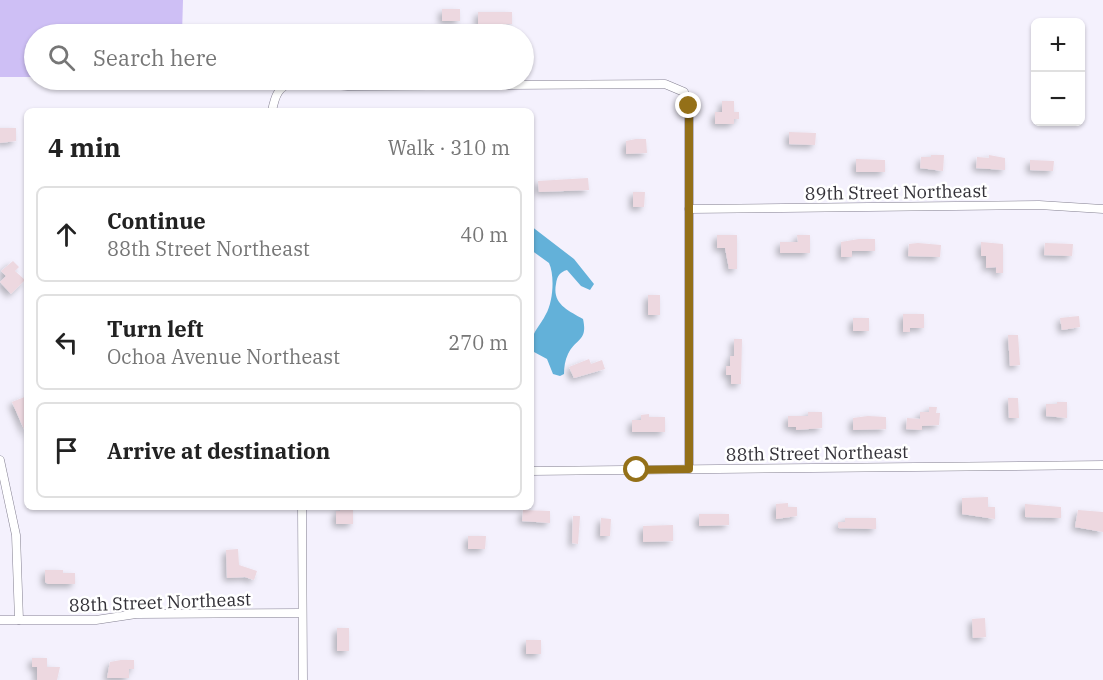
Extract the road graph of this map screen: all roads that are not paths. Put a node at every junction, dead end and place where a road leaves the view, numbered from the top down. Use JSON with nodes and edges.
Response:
{"nodes":[{"id":1,"x":534,"y":85,"type":"edge"},
{"id":2,"x":279,"y":90,"type":"edge"},
{"id":3,"x":273,"y":108,"type":"edge"},
{"id":4,"x":689,"y":209,"type":"junction"},
{"id":5,"x":1103,"y":209,"type":"edge"},
{"id":6,"x":0,"y":460,"type":"edge"},
{"id":7,"x":1103,"y":465,"type":"edge"},
{"id":8,"x":689,"y":469,"type":"junction"},
{"id":9,"x":534,"y":471,"type":"edge"},
{"id":10,"x":302,"y":510,"type":"edge"},
{"id":11,"x":302,"y":613,"type":"junction"},
{"id":12,"x":0,"y":620,"type":"edge"},
{"id":13,"x":19,"y":620,"type":"junction"},
{"id":14,"x":303,"y":680,"type":"edge"}],
"edges":[{"from":1,"to":4,"type":"street"},
{"from":2,"to":3,"type":"street"},
{"from":4,"to":5,"type":"street","name":"89th Street Northeast"},
{"from":4,"to":8,"type":"street"},
{"from":6,"to":13,"type":"street"},
{"from":7,"to":8,"type":"street","name":"88th Street Northeast"},
{"from":8,"to":9,"type":"street","name":"88th Street Northeast"},
{"from":10,"to":11,"type":"street"},
{"from":11,"to":13,"type":"street","name":"88th Street Northeast"},
{"from":11,"to":14,"type":"street"},
{"from":12,"to":13,"type":"street","name":"88th Street Northeast"}]}
